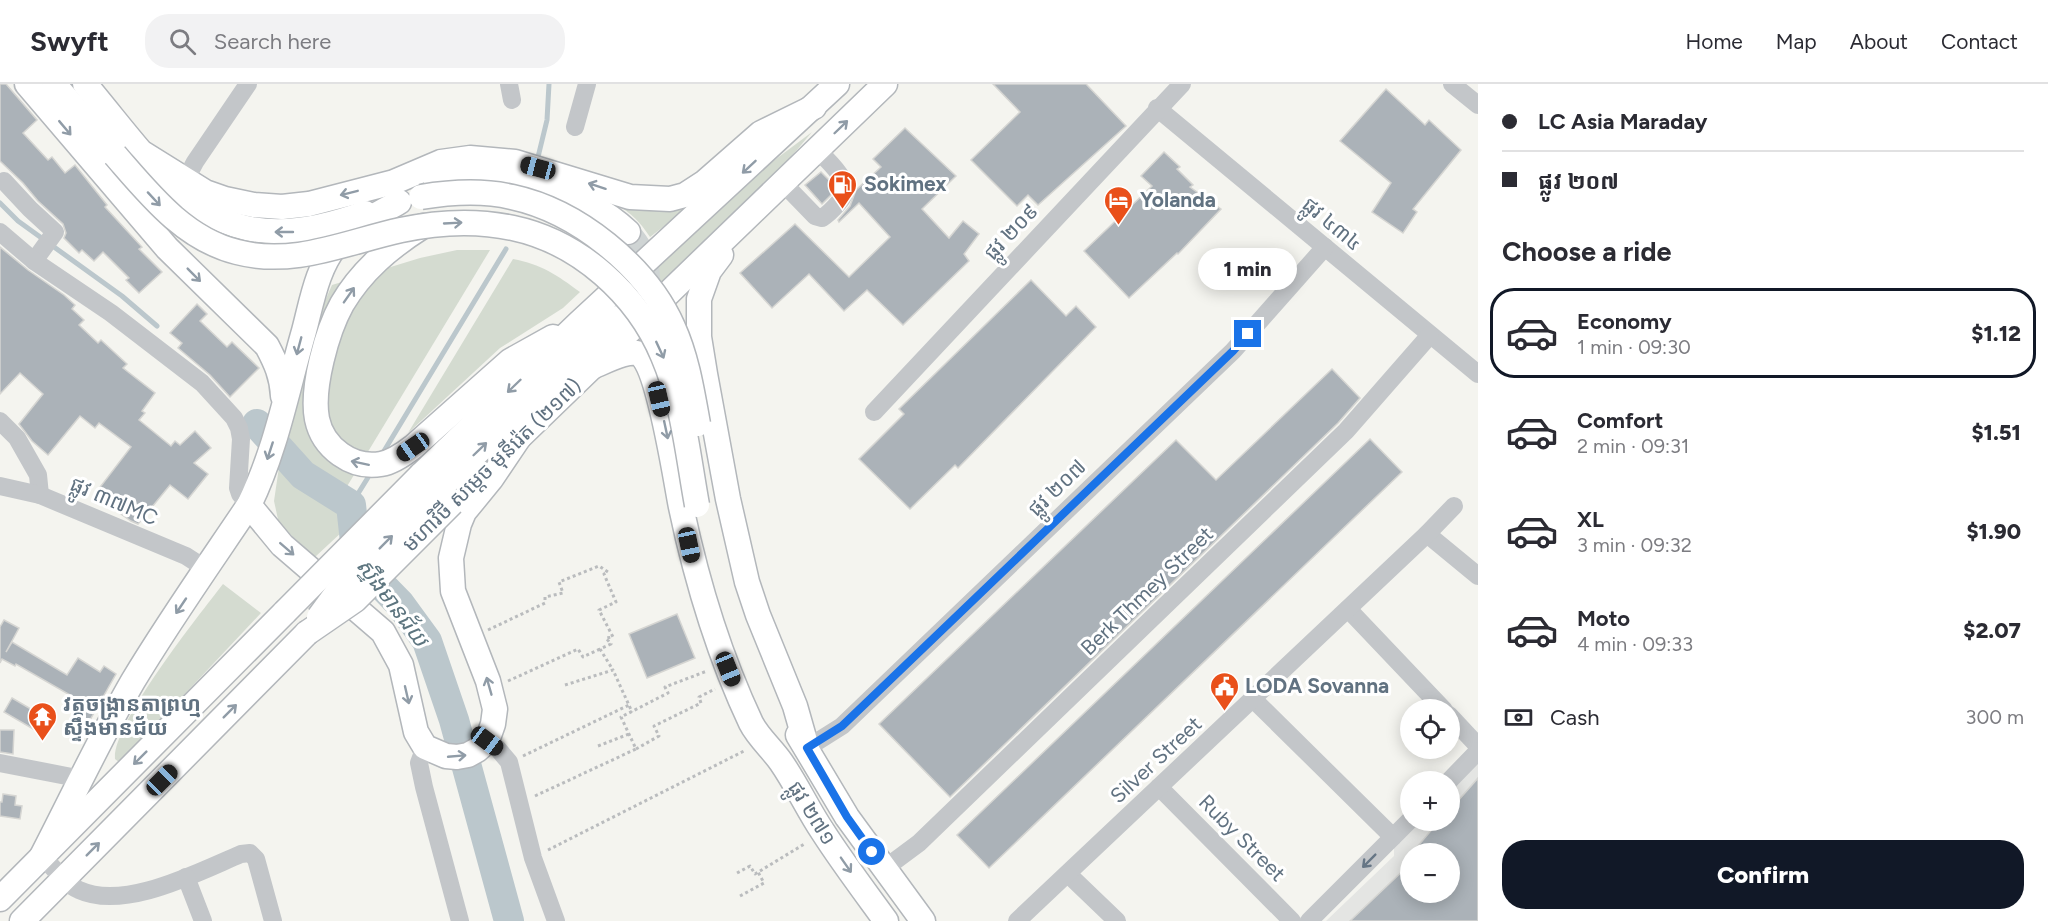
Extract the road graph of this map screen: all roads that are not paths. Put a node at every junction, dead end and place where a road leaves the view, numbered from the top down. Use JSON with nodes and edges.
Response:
{"nodes":[{"id":1,"x":27,"y":84,"type":"edge"},
{"id":2,"x":54,"y":84,"type":"edge"},
{"id":3,"x":85,"y":84,"type":"edge"},
{"id":4,"x":248,"y":84,"type":"edge"},
{"id":5,"x":586,"y":84,"type":"edge"},
{"id":6,"x":837,"y":84,"type":"edge"},
{"id":7,"x":885,"y":84,"type":"edge"},
{"id":8,"x":1182,"y":84,"type":"edge"},
{"id":9,"x":1452,"y":84,"type":"edge"},
{"id":10,"x":1478,"y":105,"type":"edge"},
{"id":11,"x":814,"y":107,"type":"junction"},
{"id":12,"x":1157,"y":108,"type":"junction"},
{"id":13,"x":574,"y":128,"type":"dead end"},
{"id":14,"x":818,"y":149,"type":"junction"},
{"id":15,"x":144,"y":154,"type":"junction"},
{"id":16,"x":4,"y":181,"type":"dead end"},
{"id":17,"x":185,"y":181,"type":"junction"},
{"id":18,"x":783,"y":183,"type":"junction"},
{"id":19,"x":404,"y":194,"type":"junction"},
{"id":20,"x":423,"y":226,"type":"junction"},
{"id":21,"x":735,"y":230,"type":"junction"},
{"id":22,"x":0,"y":232,"type":"edge"},
{"id":23,"x":628,"y":232,"type":"tunnel mouth"},
{"id":24,"x":1325,"y":247,"type":"junction"},
{"id":25,"x":37,"y":257,"type":"junction"},
{"id":26,"x":618,"y":318,"type":"dead end"},
{"id":27,"x":579,"y":323,"type":"junction"},
{"id":28,"x":1430,"y":335,"type":"junction"},
{"id":29,"x":594,"y":366,"type":"junction"},
{"id":30,"x":1478,"y":374,"type":"edge"},
{"id":31,"x":874,"y":412,"type":"dead end"},
{"id":32,"x":282,"y":414,"type":"junction"},
{"id":33,"x":0,"y":421,"type":"edge"},
{"id":34,"x":520,"y":436,"type":"junction"},
{"id":35,"x":0,"y":486,"type":"edge"},
{"id":36,"x":437,"y":489,"type":"junction"},
{"id":37,"x":40,"y":495,"type":"junction"},
{"id":38,"x":705,"y":504,"type":"junction"},
{"id":39,"x":249,"y":505,"type":"junction"},
{"id":40,"x":1454,"y":506,"type":"dead end"},
{"id":41,"x":1427,"y":534,"type":"junction"},
{"id":42,"x":206,"y":568,"type":"junction"},
{"id":43,"x":1478,"y":576,"type":"edge"},
{"id":44,"x":1348,"y":609,"type":"junction"},
{"id":45,"x":1253,"y":699,"type":"junction"},
{"id":46,"x":1434,"y":699,"type":"edge"},
{"id":47,"x":1460,"y":727,"type":"edge"},
{"id":48,"x":486,"y":742,"type":"junction"},
{"id":49,"x":1478,"y":746,"type":"edge"},
{"id":50,"x":425,"y":747,"type":"junction"},
{"id":51,"x":807,"y":748,"type":"junction"},
{"id":52,"x":1478,"y":752,"type":"edge"},
{"id":53,"x":782,"y":762,"type":"junction"},
{"id":54,"x":0,"y":763,"type":"edge"},
{"id":55,"x":1459,"y":771,"type":"edge"},
{"id":56,"x":82,"y":779,"type":"junction"},
{"id":57,"x":1159,"y":787,"type":"junction"},
{"id":58,"x":1400,"y":830,"type":"edge"},
{"id":59,"x":1393,"y":837,"type":"junction"},
{"id":60,"x":42,"y":856,"type":"junction"},
{"id":61,"x":884,"y":869,"type":"junction"},
{"id":62,"x":1068,"y":874,"type":"junction"},
{"id":63,"x":186,"y":877,"type":"junction"},
{"id":64,"x":64,"y":878,"type":"junction"},
{"id":65,"x":0,"y":899,"type":"edge"},
{"id":66,"x":22,"y":921,"type":"edge"},
{"id":67,"x":203,"y":921,"type":"edge"},
{"id":68,"x":273,"y":921,"type":"edge"},
{"id":69,"x":460,"y":921,"type":"edge"},
{"id":70,"x":556,"y":921,"type":"edge"},
{"id":71,"x":886,"y":921,"type":"edge"},
{"id":72,"x":923,"y":921,"type":"edge"},
{"id":73,"x":1017,"y":921,"type":"edge"},
{"id":74,"x":1117,"y":921,"type":"edge"},
{"id":75,"x":1292,"y":921,"type":"edge"},
{"id":76,"x":1309,"y":921,"type":"edge"}],
"edges":[{"from":1,"to":32,"type":"main road","one_way":true},
{"from":2,"to":20,"type":"main road","one_way":true,"bridge":true},
{"from":3,"to":15,"type":"main road"},
{"from":4,"to":17,"type":"street"},
{"from":5,"to":13,"type":"street"},
{"from":6,"to":11,"type":"main road","name":"មហាវិថី សម្តេច មុនីរ៉េត (២១៧)"},
{"from":14,"to":7,"type":"main road","name":"មហាវិថី សម្តេច មុនីរ៉េត (២១៧)","one_way":true},
{"from":8,"to":12,"type":"street","name":"ផ្លូវ ២០៩"},
{"from":9,"to":10,"type":"street"},
{"from":11,"to":19,"type":"main road","one_way":true},
{"from":11,"to":27,"type":"main road","name":"មហាវិថី សម្តេច មុនីរ៉េត (២១៧)","one_way":true},
{"from":12,"to":24,"type":"street","name":"ផ្លូវ ៤៣៤"},
{"from":12,"to":31,"type":"street","name":"ផ្លូវ ២០៩"},
{"from":14,"to":18,"type":"main road","name":"មហាវិថី សម្តេច មុនីរ៉េត (២១៧)"},
{"from":14,"to":18,"type":"street"},
{"from":15,"to":17,"type":"main road"},
{"from":19,"to":15,"type":"main road","one_way":true},
{"from":16,"to":25,"type":"street"},
{"from":19,"to":17,"type":"main road","one_way":true},
{"from":18,"to":21,"type":"main road","name":"មហាវិថី សម្តេច មុនីរ៉េត (២១៧)"},
{"from":19,"to":23,"type":"main road"},
{"from":19,"to":32,"type":"main road","one_way":true},
{"from":19,"to":38,"type":"main road","bridge":true},
{"from":27,"to":20,"type":"main road","one_way":true},
{"from":20,"to":38,"type":"main road","one_way":true,"bridge":true},
{"from":21,"to":29,"type":"main road","name":"មហាវិថី សម្តេច មុនីរ៉េត (២១៧)"},
{"from":21,"to":51,"type":"main road"},
{"from":22,"to":25,"type":"street"},
{"from":24,"to":28,"type":"street","name":"ផ្លូវ ៤៣៤"},
{"from":24,"to":51,"type":"street","name":"ផ្លូវ ២០៧"},
{"from":25,"to":39,"type":"street"},
{"from":36,"to":26,"type":"main road","one_way":true},
{"from":27,"to":36,"type":"main road","name":"មហាវិថី សម្តេច មុនីរ៉េត (២១៧)","one_way":true},
{"from":28,"to":30,"type":"street","name":"ផ្លូវ ៤៣៤"},
{"from":28,"to":61,"type":"street","name":"Berk Thmey Street"},
{"from":29,"to":34,"type":"main road","name":"មហាវិថី សម្តេច មុនីរ៉េត (២១៧)"},
{"from":29,"to":53,"type":"main road","one_way":true},
{"from":32,"to":39,"type":"main road","one_way":true},
{"from":33,"to":37,"type":"street"},
{"from":34,"to":36,"type":"main road","name":"មហាវិថី សម្តេច មុនីរ៉េត (២១៧)"},
{"from":48,"to":34,"type":"main road","one_way":true},
{"from":35,"to":37,"type":"street","name":"ផ្លូវ ៣៧MC"},
{"from":36,"to":60,"type":"main road","name":"មហាវិថី សម្តេច មុនីរ៉េត (២១៧)","one_way":true,"bridge":true},
{"from":64,"to":36,"type":"main road","one_way":true,"bridge":true},
{"from":37,"to":42,"type":"street","name":"ផ្លូវ ៣៧MC"},
{"from":38,"to":51,"type":"main road"},
{"from":38,"to":53,"type":"main road"},
{"from":39,"to":42,"type":"main road"},
{"from":39,"to":50,"type":"main road","one_way":true},
{"from":40,"to":41,"type":"street","name":"Silver Street"},
{"from":41,"to":43,"type":"street"},
{"from":41,"to":44,"type":"street","name":"Silver Street"},
{"from":42,"to":56,"type":"main road","one_way":true},
{"from":44,"to":45,"type":"street","name":"Silver Street"},
{"from":44,"to":46,"type":"street"},
{"from":45,"to":57,"type":"street","name":"Silver Street"},
{"from":45,"to":59,"type":"street"},
{"from":47,"to":49,"type":"street"},
{"from":50,"to":48,"type":"main road","one_way":true},
{"from":48,"to":70,"type":"street"},
{"from":50,"to":69,"type":"street"},
{"from":51,"to":61,"type":"main road","name":"ផ្លូវ ២៧១"},
{"from":52,"to":55,"type":"street"},
{"from":53,"to":71,"type":"main road","name":"ផ្លូវ ២៧១","one_way":true},
{"from":54,"to":56,"type":"street"},
{"from":56,"to":60,"type":"main road"},
{"from":57,"to":62,"type":"street","name":"Silver Street"},
{"from":57,"to":75,"type":"street","name":"Ruby Street"},
{"from":58,"to":59,"type":"street"},
{"from":59,"to":76,"type":"street","one_way":true},
{"from":60,"to":64,"type":"street"},
{"from":60,"to":65,"type":"main road","name":"មហាវិថី សម្តេច មុនីរ៉េត (២១៧)"},
{"from":61,"to":72,"type":"main road","name":"ផ្លូវ ២៧១"},
{"from":62,"to":73,"type":"street","name":"Silver Street"},
{"from":62,"to":74,"type":"street"},
{"from":63,"to":64,"type":"street"},
{"from":63,"to":67,"type":"street"},
{"from":63,"to":68,"type":"street"},
{"from":64,"to":66,"type":"main road"}]}
